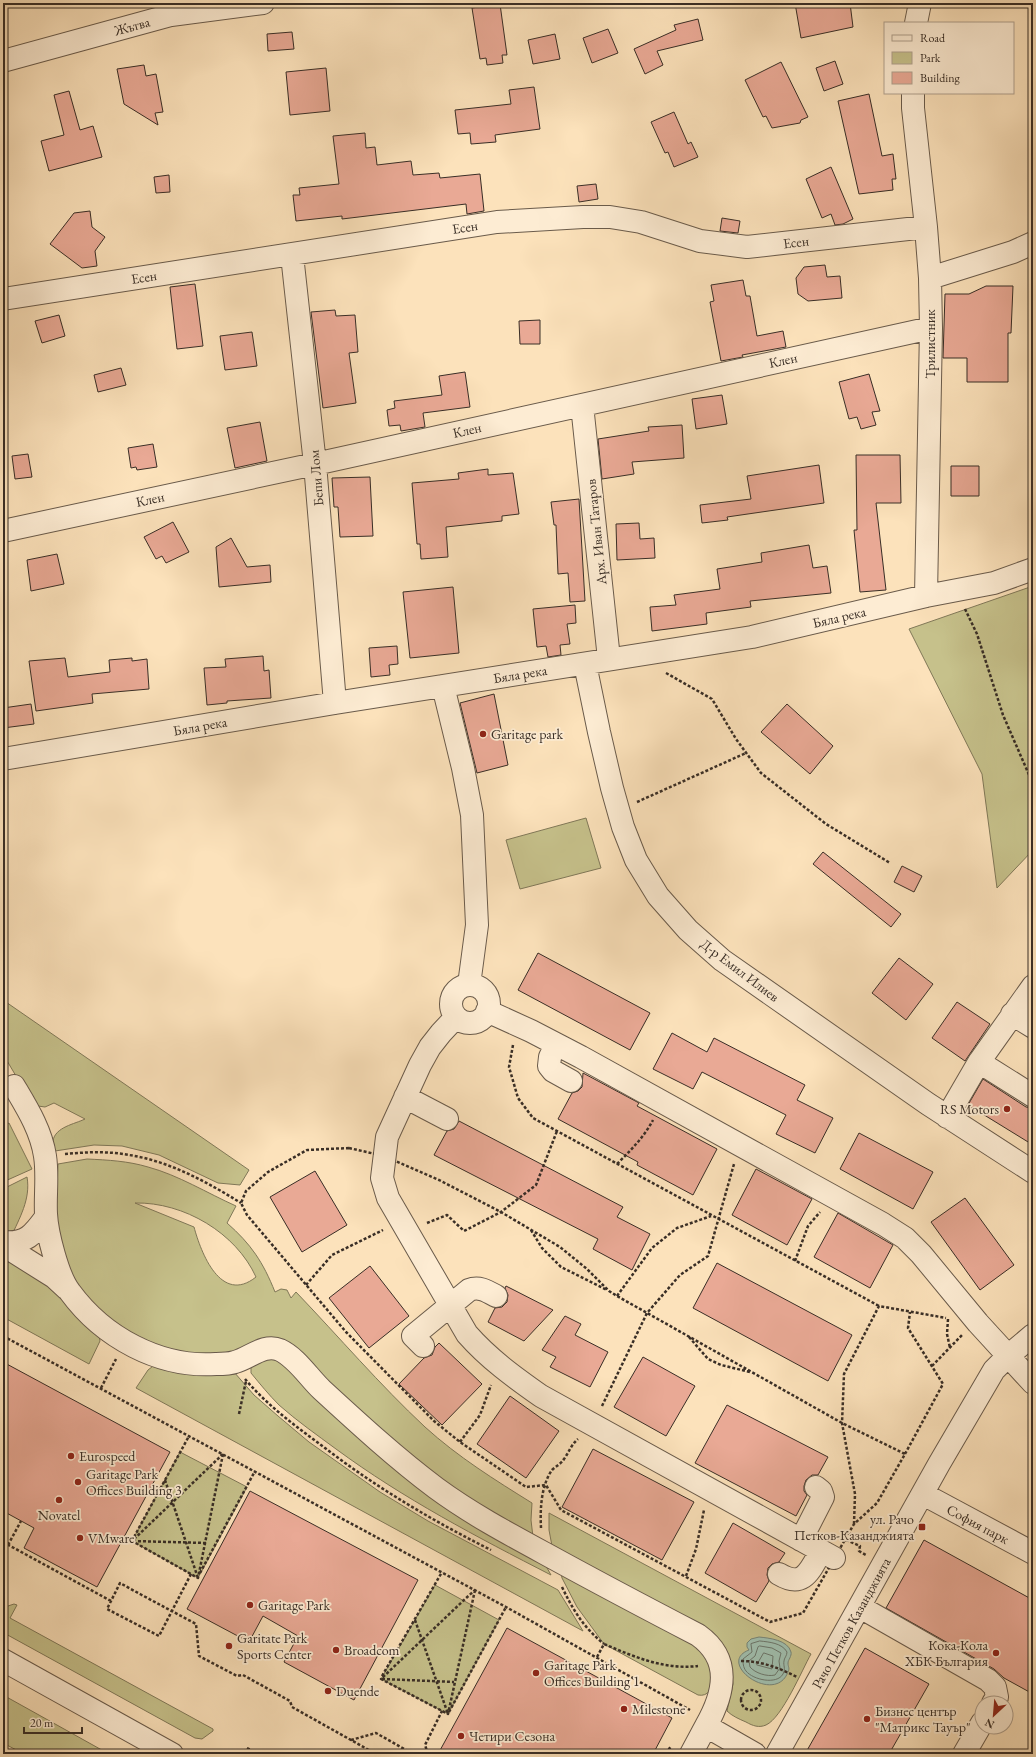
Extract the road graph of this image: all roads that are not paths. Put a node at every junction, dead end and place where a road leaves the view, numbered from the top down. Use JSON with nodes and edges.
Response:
{"nodes":[{"id":1,"x":263,"y":3,"type":"edge"},
{"id":2,"x":920,"y":3,"type":"edge"},
{"id":3,"x":916,"y":22,"type":"edge"},
{"id":4,"x":3,"y":61,"type":"edge"},
{"id":5,"x":913,"y":94,"type":"edge"},
{"id":6,"x":926,"y":227,"type":"junction"},
{"id":7,"x":1033,"y":243,"type":"edge"},
{"id":8,"x":292,"y":255,"type":"junction"},
{"id":9,"x":930,"y":278,"type":"junction"},
{"id":10,"x":3,"y":299,"type":"edge"},
{"id":11,"x":930,"y":328,"type":"junction"},
{"id":12,"x":582,"y":405,"type":"junction"},
{"id":13,"x":315,"y":464,"type":"junction"},
{"id":14,"x":3,"y":531,"type":"edge"},
{"id":15,"x":1033,"y":569,"type":"edge"},
{"id":16,"x":926,"y":596,"type":"junction"},
{"id":17,"x":609,"y":659,"type":"junction"},
{"id":18,"x":585,"y":664,"type":"junction"},
{"id":19,"x":442,"y":686,"type":"junction"},
{"id":20,"x":335,"y":703,"type":"junction"},
{"id":21,"x":3,"y":759,"type":"edge"},
{"id":22,"x":469,"y":984,"type":"junction"},
{"id":23,"x":1033,"y":986,"type":"edge"},
{"id":24,"x":487,"y":1011,"type":"junction"},
{"id":25,"x":1012,"y":1014,"type":"junction"},
{"id":26,"x":456,"y":1017,"type":"junction"},
{"id":27,"x":1033,"y":1028,"type":"edge"},
{"id":28,"x":556,"y":1044,"type":"junction"},
{"id":29,"x":979,"y":1062,"type":"junction"},
{"id":30,"x":571,"y":1080,"type":"dead end"},
{"id":31,"x":14,"y":1086,"type":"dead end"},
{"id":32,"x":1033,"y":1096,"type":"edge"},
{"id":33,"x":405,"y":1097,"type":"junction"},
{"id":34,"x":947,"y":1116,"type":"junction"},
{"id":35,"x":447,"y":1119,"type":"dead end"},
{"id":36,"x":1033,"y":1172,"type":"edge"},
{"id":37,"x":46,"y":1217,"type":"junction"},
{"id":38,"x":3,"y":1242,"type":"edge"},
{"id":39,"x":3,"y":1245,"type":"edge"},
{"id":40,"x":68,"y":1290,"type":"junction"},
{"id":41,"x":496,"y":1296,"type":"dead end"},
{"id":42,"x":450,"y":1305,"type":"junction"},
{"id":43,"x":1033,"y":1335,"type":"edge"},
{"id":44,"x":413,"y":1336,"type":"dead end"},
{"id":45,"x":1008,"y":1356,"type":"junction"},
{"id":46,"x":1033,"y":1383,"type":"edge"},
{"id":47,"x":816,"y":1487,"type":"dead end"},
{"id":48,"x":923,"y":1494,"type":"junction"},
{"id":49,"x":801,"y":1540,"type":"junction"},
{"id":50,"x":1033,"y":1552,"type":"edge"},
{"id":51,"x":778,"y":1574,"type":"dead end"},
{"id":52,"x":860,"y":1607,"type":"junction"},
{"id":53,"x":3,"y":1660,"type":"edge"},
{"id":54,"x":997,"y":1695,"type":"edge"},
{"id":55,"x":706,"y":1726,"type":"junction"},
{"id":56,"x":975,"y":1735,"type":"edge"},
{"id":57,"x":172,"y":1754,"type":"edge"},
{"id":58,"x":691,"y":1754,"type":"edge"},
{"id":59,"x":755,"y":1754,"type":"edge"},
{"id":60,"x":778,"y":1754,"type":"edge"},
{"id":61,"x":964,"y":1754,"type":"edge"}],
"edges":[{"from":1,"to":4,"type":"street","name":"Жътва"},
{"from":2,"to":3,"type":"street"},
{"from":5,"to":6,"type":"street","name":"Трилистник"},
{"from":6,"to":8,"type":"street","name":"Есен"},
{"from":6,"to":9,"type":"street","name":"Трилистник"},
{"from":7,"to":9,"type":"street"},
{"from":8,"to":10,"type":"street","name":"Есен"},
{"from":8,"to":13,"type":"street","name":"Бепи Лом"},
{"from":9,"to":11,"type":"street","name":"Трилистник"},
{"from":11,"to":12,"type":"street","name":"Клен"},
{"from":11,"to":16,"type":"street","name":"Трилистник"},
{"from":12,"to":13,"type":"street","name":"Клен"},
{"from":12,"to":17,"type":"street","name":"Арх. Иван Татаров"},
{"from":13,"to":14,"type":"street","name":"Клен"},
{"from":13,"to":20,"type":"street","name":"Бепи Лом"},
{"from":15,"to":16,"type":"street","name":"Бяла река"},
{"from":16,"to":17,"type":"street","name":"Бяла река"},
{"from":17,"to":18,"type":"street","name":"Бяла река"},
{"from":18,"to":19,"type":"street","name":"Бяла река"},
{"from":18,"to":34,"type":"street","name":"Д-р Емил Илиев"},
{"from":19,"to":20,"type":"street","name":"Бяла река"},
{"from":19,"to":22,"type":"street"},
{"from":20,"to":21,"type":"street","name":"Бяла река"},
{"from":22,"to":24,"type":"street"},
{"from":22,"to":26,"type":"street"},
{"from":23,"to":25,"type":"street"},
{"from":24,"to":26,"type":"street"},
{"from":24,"to":28,"type":"street"},
{"from":25,"to":27,"type":"street"},
{"from":25,"to":29,"type":"street"},
{"from":26,"to":33,"type":"street"},
{"from":28,"to":30,"type":"street"},
{"from":28,"to":45,"type":"street"},
{"from":29,"to":32,"type":"street"},
{"from":29,"to":34,"type":"street"},
{"from":31,"to":37,"type":"street"},
{"from":33,"to":35,"type":"street"},
{"from":33,"to":42,"type":"street"},
{"from":34,"to":36,"type":"street","name":"Д-р Емил Илиев"},
{"from":37,"to":38,"type":"street"},
{"from":37,"to":40,"type":"street"},
{"from":39,"to":40,"type":"street"},
{"from":40,"to":55,"type":"street"},
{"from":41,"to":42,"type":"street"},
{"from":42,"to":44,"type":"street"},
{"from":42,"to":49,"type":"street"},
{"from":43,"to":45,"type":"street","name":"Рачо Петков Казанджията"},
{"from":45,"to":46,"type":"street"},
{"from":45,"to":48,"type":"street","name":"Рачо Петков Казанджията"},
{"from":47,"to":49,"type":"street"},
{"from":48,"to":50,"type":"street","name":"София парк"},
{"from":48,"to":52,"type":"street","name":"Рачо Петков Казанджията"},
{"from":49,"to":51,"type":"street"},
{"from":52,"to":54,"type":"street"},
{"from":52,"to":60,"type":"street","name":"Рачо Петков Казанджията"},
{"from":53,"to":57,"type":"street"},
{"from":55,"to":58,"type":"street"},
{"from":55,"to":59,"type":"street"},
{"from":56,"to":61,"type":"street"}]}
